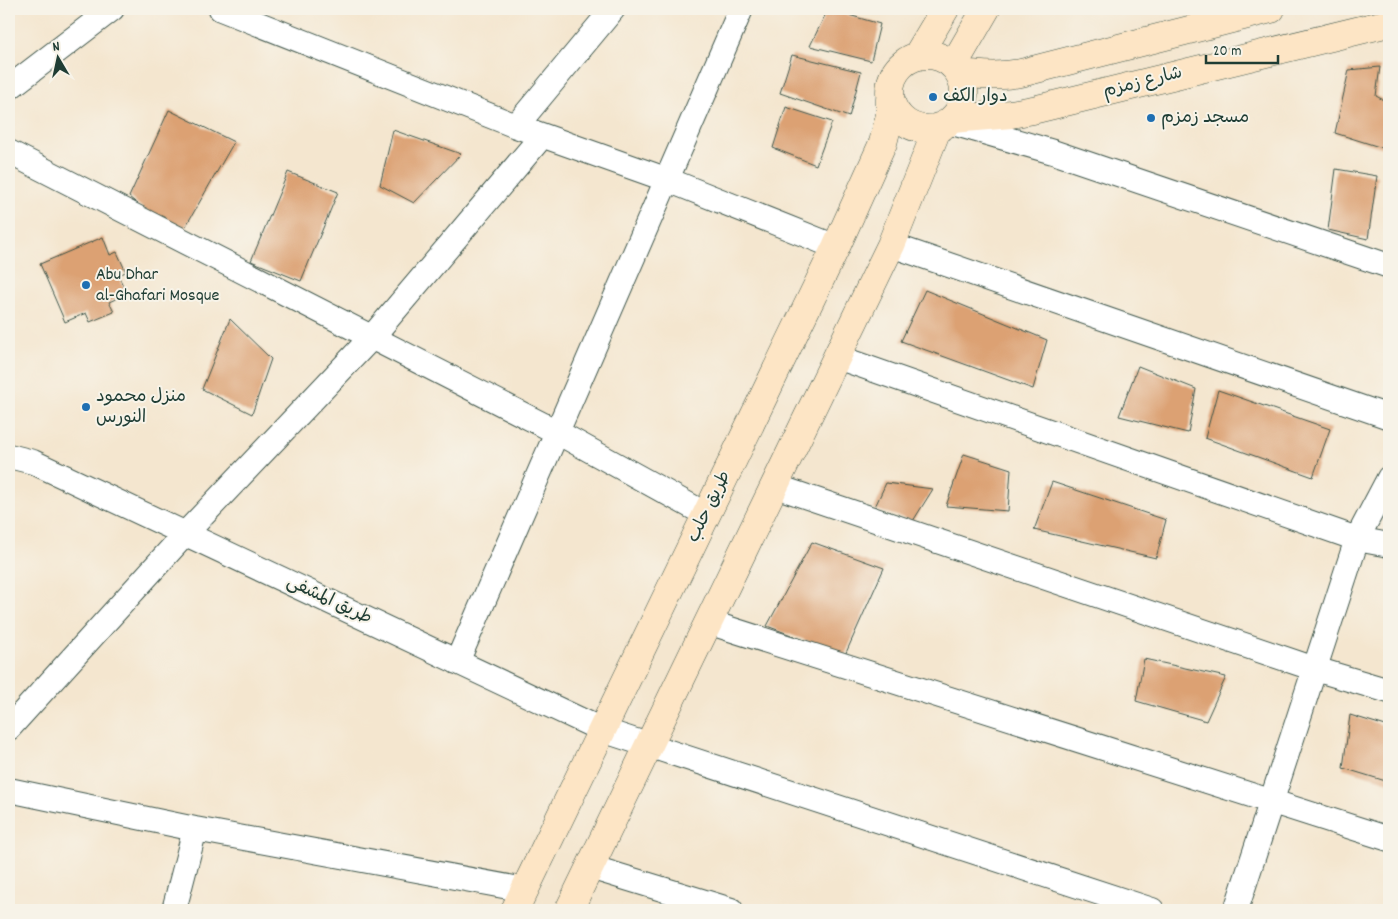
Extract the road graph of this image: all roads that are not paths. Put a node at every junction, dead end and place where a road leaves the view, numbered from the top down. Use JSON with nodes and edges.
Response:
{"nodes":[{"id":1,"x":112,"y":9,"type":"edge"},
{"id":2,"x":221,"y":9,"type":"edge"},
{"id":3,"x":613,"y":9,"type":"edge"},
{"id":4,"x":741,"y":9,"type":"edge"},
{"id":5,"x":945,"y":9,"type":"edge"},
{"id":6,"x":986,"y":9,"type":"edge"},
{"id":7,"x":1271,"y":9,"type":"edge"},
{"id":8,"x":1389,"y":23,"type":"edge"},
{"id":9,"x":917,"y":56,"type":"junction"},
{"id":10,"x":956,"y":69,"type":"junction"},
{"id":11,"x":9,"y":88,"type":"edge"},
{"id":12,"x":890,"y":99,"type":"junction"},
{"id":13,"x":946,"y":123,"type":"junction"},
{"id":14,"x":516,"y":126,"type":"junction"},
{"id":15,"x":542,"y":136,"type":"junction"},
{"id":16,"x":9,"y":152,"type":"edge"},
{"id":17,"x":668,"y":180,"type":"junction"},
{"id":18,"x":891,"y":245,"type":"junction"},
{"id":19,"x":836,"y":247,"type":"junction"},
{"id":20,"x":1389,"y":266,"type":"edge"},
{"id":21,"x":372,"y":337,"type":"junction"},
{"id":22,"x":837,"y":357,"type":"junction"},
{"id":23,"x":1389,"y":417,"type":"edge"},
{"id":24,"x":557,"y":432,"type":"junction"},
{"id":25,"x":9,"y":456,"type":"edge"},
{"id":26,"x":1389,"y":478,"type":"edge"},
{"id":27,"x":775,"y":486,"type":"junction"},
{"id":28,"x":707,"y":515,"type":"junction"},
{"id":29,"x":185,"y":534,"type":"junction"},
{"id":30,"x":1356,"y":539,"type":"junction"},
{"id":31,"x":1389,"y":546,"type":"edge"},
{"id":32,"x":708,"y":622,"type":"junction"},
{"id":33,"x":457,"y":662,"type":"junction"},
{"id":34,"x":1315,"y":668,"type":"junction"},
{"id":35,"x":1389,"y":691,"type":"edge"},
{"id":36,"x":9,"y":728,"type":"edge"},
{"id":37,"x":602,"y":730,"type":"junction"},
{"id":38,"x":649,"y":746,"type":"junction"},
{"id":39,"x":9,"y":790,"type":"edge"},
{"id":40,"x":1272,"y":801,"type":"junction"},
{"id":41,"x":196,"y":829,"type":"junction"},
{"id":42,"x":1389,"y":838,"type":"edge"},
{"id":43,"x":590,"y":867,"type":"junction"},
{"id":44,"x":520,"y":900,"type":"edge"},
{"id":45,"x":174,"y":910,"type":"edge"},
{"id":46,"x":569,"y":910,"type":"edge"},
{"id":47,"x":731,"y":910,"type":"edge"},
{"id":48,"x":1152,"y":910,"type":"edge"},
{"id":49,"x":1236,"y":910,"type":"edge"}],
"edges":[{"from":1,"to":11,"type":"street"},
{"from":2,"to":14,"type":"street"},
{"from":3,"to":14,"type":"street"},
{"from":4,"to":17,"type":"street"},
{"from":5,"to":9,"type":"main road"},
{"from":6,"to":10,"type":"main road"},
{"from":7,"to":10,"type":"main road"},
{"from":8,"to":13,"type":"main road","name":"شارع زمزم"},
{"from":9,"to":10,"type":"main road"},
{"from":9,"to":12,"type":"main road"},
{"from":10,"to":13,"type":"main road"},
{"from":12,"to":13,"type":"main road"},
{"from":12,"to":19,"type":"main road","name":"طريق حلب"},
{"from":13,"to":18,"type":"main road"},
{"from":13,"to":20,"type":"street"},
{"from":14,"to":15,"type":"street"},
{"from":15,"to":17,"type":"street"},
{"from":15,"to":21,"type":"street"},
{"from":16,"to":21,"type":"street"},
{"from":17,"to":19,"type":"street"},
{"from":17,"to":24,"type":"street"},
{"from":18,"to":22,"type":"main road"},
{"from":18,"to":23,"type":"street"},
{"from":19,"to":28,"type":"main road","name":"طريق حلب"},
{"from":21,"to":24,"type":"street"},
{"from":21,"to":29,"type":"street"},
{"from":22,"to":27,"type":"main road"},
{"from":22,"to":30,"type":"street"},
{"from":24,"to":28,"type":"street"},
{"from":24,"to":33,"type":"street"},
{"from":25,"to":29,"type":"street","name":"طريق المشفى"},
{"from":26,"to":30,"type":"street"},
{"from":27,"to":32,"type":"main road"},
{"from":27,"to":34,"type":"street"},
{"from":28,"to":37,"type":"main road","name":"طريق حلب"},
{"from":29,"to":33,"type":"street","name":"طريق المشفى"},
{"from":29,"to":36,"type":"street"},
{"from":30,"to":31,"type":"street"},
{"from":30,"to":34,"type":"street"},
{"from":32,"to":38,"type":"main road"},
{"from":32,"to":40,"type":"street"},
{"from":33,"to":37,"type":"street","name":"طريق المشفى"},
{"from":34,"to":35,"type":"street"},
{"from":34,"to":40,"type":"street"},
{"from":37,"to":38,"type":"street","name":"طريق المشفى"},
{"from":37,"to":44,"type":"main road","name":"طريق حلب"},
{"from":38,"to":43,"type":"main road"},
{"from":38,"to":48,"type":"street","name":"طريق المشفى"},
{"from":39,"to":41,"type":"street"},
{"from":40,"to":42,"type":"street"},
{"from":40,"to":49,"type":"street"},
{"from":41,"to":44,"type":"street"},
{"from":41,"to":45,"type":"street"},
{"from":43,"to":46,"type":"main road"},
{"from":43,"to":47,"type":"street"}]}
